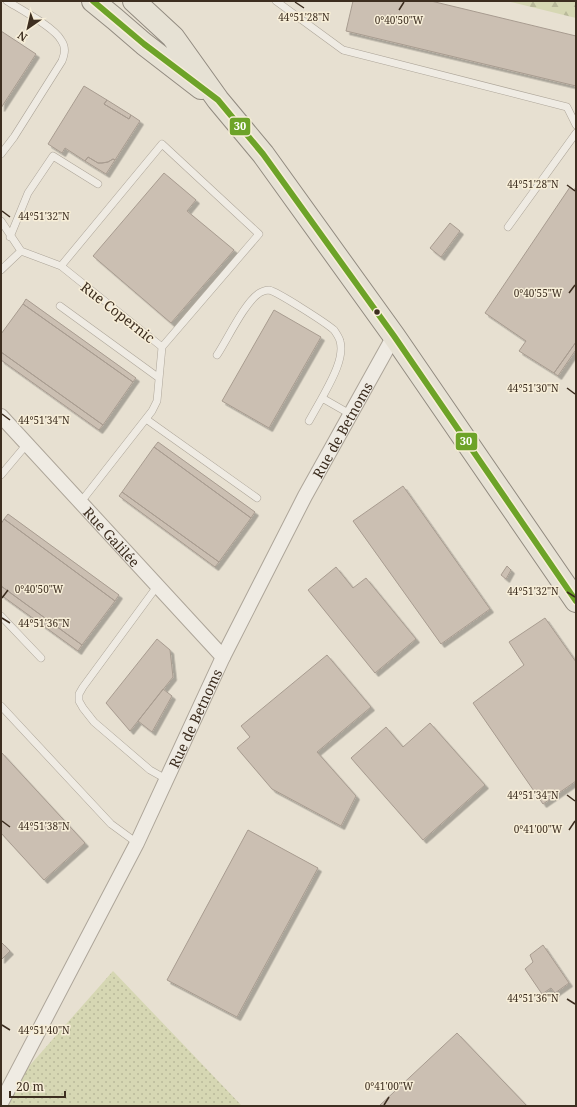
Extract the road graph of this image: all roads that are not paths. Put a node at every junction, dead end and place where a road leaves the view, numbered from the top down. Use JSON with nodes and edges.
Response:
{"nodes":[{"id":1,"x":7,"y":1,"type":"edge"},
{"id":2,"x":93,"y":1,"type":"edge"},
{"id":3,"x":134,"y":1,"type":"edge"},
{"id":4,"x":276,"y":1,"type":"edge"},
{"id":5,"x":218,"y":100,"type":"junction"},
{"id":6,"x":576,"y":125,"type":"edge"},
{"id":7,"x":576,"y":133,"type":"edge"},
{"id":8,"x":1,"y":154,"type":"edge"},
{"id":9,"x":98,"y":184,"type":"dead end"},
{"id":10,"x":1,"y":221,"type":"edge"},
{"id":11,"x":508,"y":227,"type":"dead end"},
{"id":12,"x":10,"y":237,"type":"junction"},
{"id":13,"x":21,"y":251,"type":"junction"},
{"id":14,"x":61,"y":266,"type":"junction"},
{"id":15,"x":1,"y":270,"type":"edge"},
{"id":16,"x":60,"y":306,"type":"dead end"},
{"id":17,"x":394,"y":336,"type":"junction"},
{"id":18,"x":162,"y":346,"type":"junction"},
{"id":19,"x":217,"y":355,"type":"dead end"},
{"id":20,"x":159,"y":378,"type":"junction"},
{"id":21,"x":322,"y":398,"type":"junction"},
{"id":22,"x":350,"y":414,"type":"junction"},
{"id":23,"x":1,"y":416,"type":"edge"},
{"id":24,"x":146,"y":419,"type":"junction"},
{"id":25,"x":309,"y":421,"type":"dead end"},
{"id":26,"x":27,"y":444,"type":"junction"},
{"id":27,"x":1,"y":475,"type":"edge"},
{"id":28,"x":258,"y":498,"type":"dead end"},
{"id":29,"x":80,"y":503,"type":"junction"},
{"id":30,"x":158,"y":585,"type":"junction"},
{"id":31,"x":576,"y":601,"type":"edge"},
{"id":32,"x":1,"y":616,"type":"edge"},
{"id":33,"x":223,"y":657,"type":"junction"},
{"id":34,"x":41,"y":658,"type":"dead end"},
{"id":35,"x":1,"y":706,"type":"edge"},
{"id":36,"x":166,"y":779,"type":"junction"},
{"id":37,"x":137,"y":842,"type":"junction"},
{"id":38,"x":1,"y":1103,"type":"edge"}],
"edges":[{"from":1,"to":8,"type":"lane"},
{"from":2,"to":5,"type":"main road"},
{"from":3,"to":5,"type":"main road"},
{"from":4,"to":6,"type":"lane"},
{"from":5,"to":17,"type":"main road"},
{"from":7,"to":11,"type":"lane"},
{"from":9,"to":12,"type":"lane"},
{"from":10,"to":12,"type":"lane"},
{"from":12,"to":13,"type":"lane"},
{"from":13,"to":14,"type":"lane","name":"Rue Copernic"},
{"from":13,"to":15,"type":"lane"},
{"from":14,"to":18,"type":"lane","name":"Rue Copernic"},
{"from":14,"to":18,"type":"lane"},
{"from":16,"to":20,"type":"lane"},
{"from":17,"to":22,"type":"street","name":"Rue de Betnoms"},
{"from":17,"to":31,"type":"main road"},
{"from":18,"to":20,"type":"lane","name":"Rue Copernic"},
{"from":19,"to":21,"type":"lane"},
{"from":20,"to":24,"type":"lane","name":"Rue Copernic"},
{"from":21,"to":22,"type":"lane"},
{"from":21,"to":25,"type":"lane"},
{"from":22,"to":33,"type":"street","name":"Rue de Betnoms"},
{"from":23,"to":26,"type":"street","name":"Rue Galilée"},
{"from":24,"to":28,"type":"lane"},
{"from":24,"to":29,"type":"lane","name":"Rue Copernic"},
{"from":26,"to":27,"type":"lane"},
{"from":26,"to":29,"type":"street","name":"Rue Galilée"},
{"from":29,"to":30,"type":"street","name":"Rue Galilée"},
{"from":30,"to":33,"type":"street","name":"Rue Galilée"},
{"from":30,"to":36,"type":"lane"},
{"from":32,"to":34,"type":"lane"},
{"from":33,"to":36,"type":"street","name":"Rue de Betnoms"},
{"from":35,"to":37,"type":"lane"},
{"from":36,"to":37,"type":"street","name":"Rue de Betnoms"},
{"from":37,"to":38,"type":"street","name":"Rue de Betnoms"}]}
